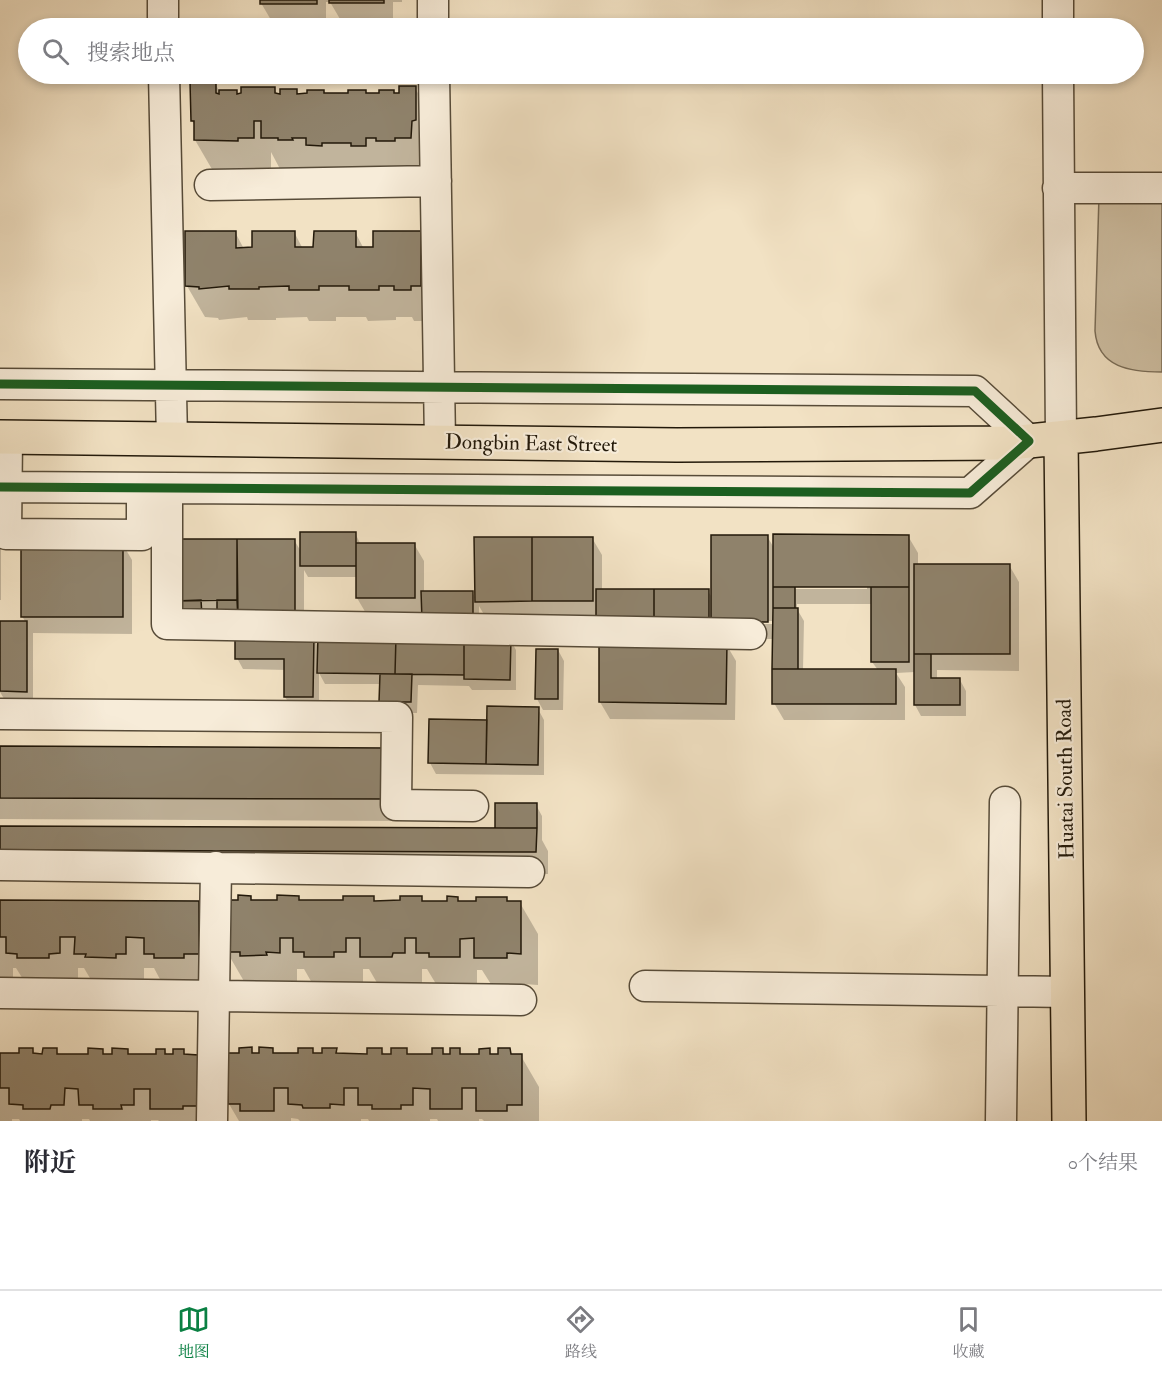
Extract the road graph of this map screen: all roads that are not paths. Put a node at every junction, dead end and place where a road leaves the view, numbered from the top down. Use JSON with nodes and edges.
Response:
{"nodes":[{"id":1,"x":163,"y":0,"type":"edge"},
{"id":2,"x":433,"y":0,"type":"edge"},
{"id":3,"x":1058,"y":0,"type":"edge"},
{"id":4,"x":164,"y":18,"type":"edge"},
{"id":5,"x":433,"y":18,"type":"edge"},
{"id":6,"x":1058,"y":18,"type":"edge"},
{"id":7,"x":164,"y":84,"type":"edge"},
{"id":8,"x":434,"y":84,"type":"edge"},
{"id":9,"x":1058,"y":84,"type":"edge"},
{"id":10,"x":436,"y":181,"type":"junction"},
{"id":11,"x":210,"y":185,"type":"dead end"},
{"id":12,"x":1058,"y":188,"type":"junction"},
{"id":13,"x":1162,"y":188,"type":"edge"},
{"id":14,"x":0,"y":384,"type":"edge"},
{"id":15,"x":171,"y":385,"type":"junction"},
{"id":16,"x":439,"y":387,"type":"junction"},
{"id":17,"x":1162,"y":425,"type":"edge"},
{"id":18,"x":4,"y":437,"type":"edge"},
{"id":19,"x":172,"y":439,"type":"junction"},
{"id":20,"x":1045,"y":439,"type":"junction"},
{"id":21,"x":440,"y":442,"type":"junction"},
{"id":22,"x":3,"y":487,"type":"edge"},
{"id":23,"x":155,"y":488,"type":"junction"},
{"id":24,"x":751,"y":634,"type":"dead end"},
{"id":25,"x":0,"y":714,"type":"edge"},
{"id":26,"x":1005,"y":802,"type":"dead end"},
{"id":27,"x":473,"y":806,"type":"dead end"},
{"id":28,"x":0,"y":865,"type":"edge"},
{"id":29,"x":216,"y":867,"type":"junction"},
{"id":30,"x":529,"y":872,"type":"dead end"},
{"id":31,"x":645,"y":986,"type":"dead end"},
{"id":32,"x":1003,"y":991,"type":"junction"},
{"id":33,"x":1068,"y":992,"type":"junction"},
{"id":34,"x":0,"y":993,"type":"edge"},
{"id":35,"x":214,"y":996,"type":"junction"},
{"id":36,"x":521,"y":1000,"type":"dead end"},
{"id":37,"x":212,"y":1121,"type":"edge"},
{"id":38,"x":1001,"y":1121,"type":"edge"},
{"id":39,"x":1069,"y":1121,"type":"edge"}],
"edges":[{"from":1,"to":4,"type":"street"},
{"from":2,"to":5,"type":"street"},
{"from":3,"to":6,"type":"street"},
{"from":7,"to":15,"type":"street"},
{"from":8,"to":10,"type":"street"},
{"from":9,"to":12,"type":"street"},
{"from":10,"to":11,"type":"street"},
{"from":10,"to":16,"type":"street"},
{"from":12,"to":13,"type":"street"},
{"from":12,"to":20,"type":"street"},
{"from":14,"to":15,"type":"street"},
{"from":15,"to":16,"type":"street"},
{"from":15,"to":19,"type":"street"},
{"from":16,"to":20,"type":"street"},
{"from":16,"to":21,"type":"street"},
{"from":17,"to":20,"type":"main road","name":"Dongbin East Street"},
{"from":18,"to":19,"type":"main road","name":"Dongbin East Street"},
{"from":18,"to":22,"type":"street"},
{"from":19,"to":21,"type":"main road","name":"Dongbin East Street"},
{"from":20,"to":21,"type":"main road","name":"Dongbin East Street"},
{"from":20,"to":23,"type":"street"},
{"from":20,"to":33,"type":"main road","name":"Huatai South Road"},
{"from":22,"to":23,"type":"street"},
{"from":22,"to":23,"type":"street"},
{"from":23,"to":24,"type":"street"},
{"from":25,"to":27,"type":"street"},
{"from":26,"to":32,"type":"street"},
{"from":28,"to":29,"type":"street"},
{"from":29,"to":30,"type":"street"},
{"from":29,"to":35,"type":"street"},
{"from":31,"to":32,"type":"street"},
{"from":32,"to":33,"type":"street"},
{"from":32,"to":38,"type":"street"},
{"from":33,"to":39,"type":"main road","name":"Huatai South Road"},
{"from":34,"to":35,"type":"street"},
{"from":35,"to":36,"type":"street"},
{"from":35,"to":37,"type":"street"}]}
